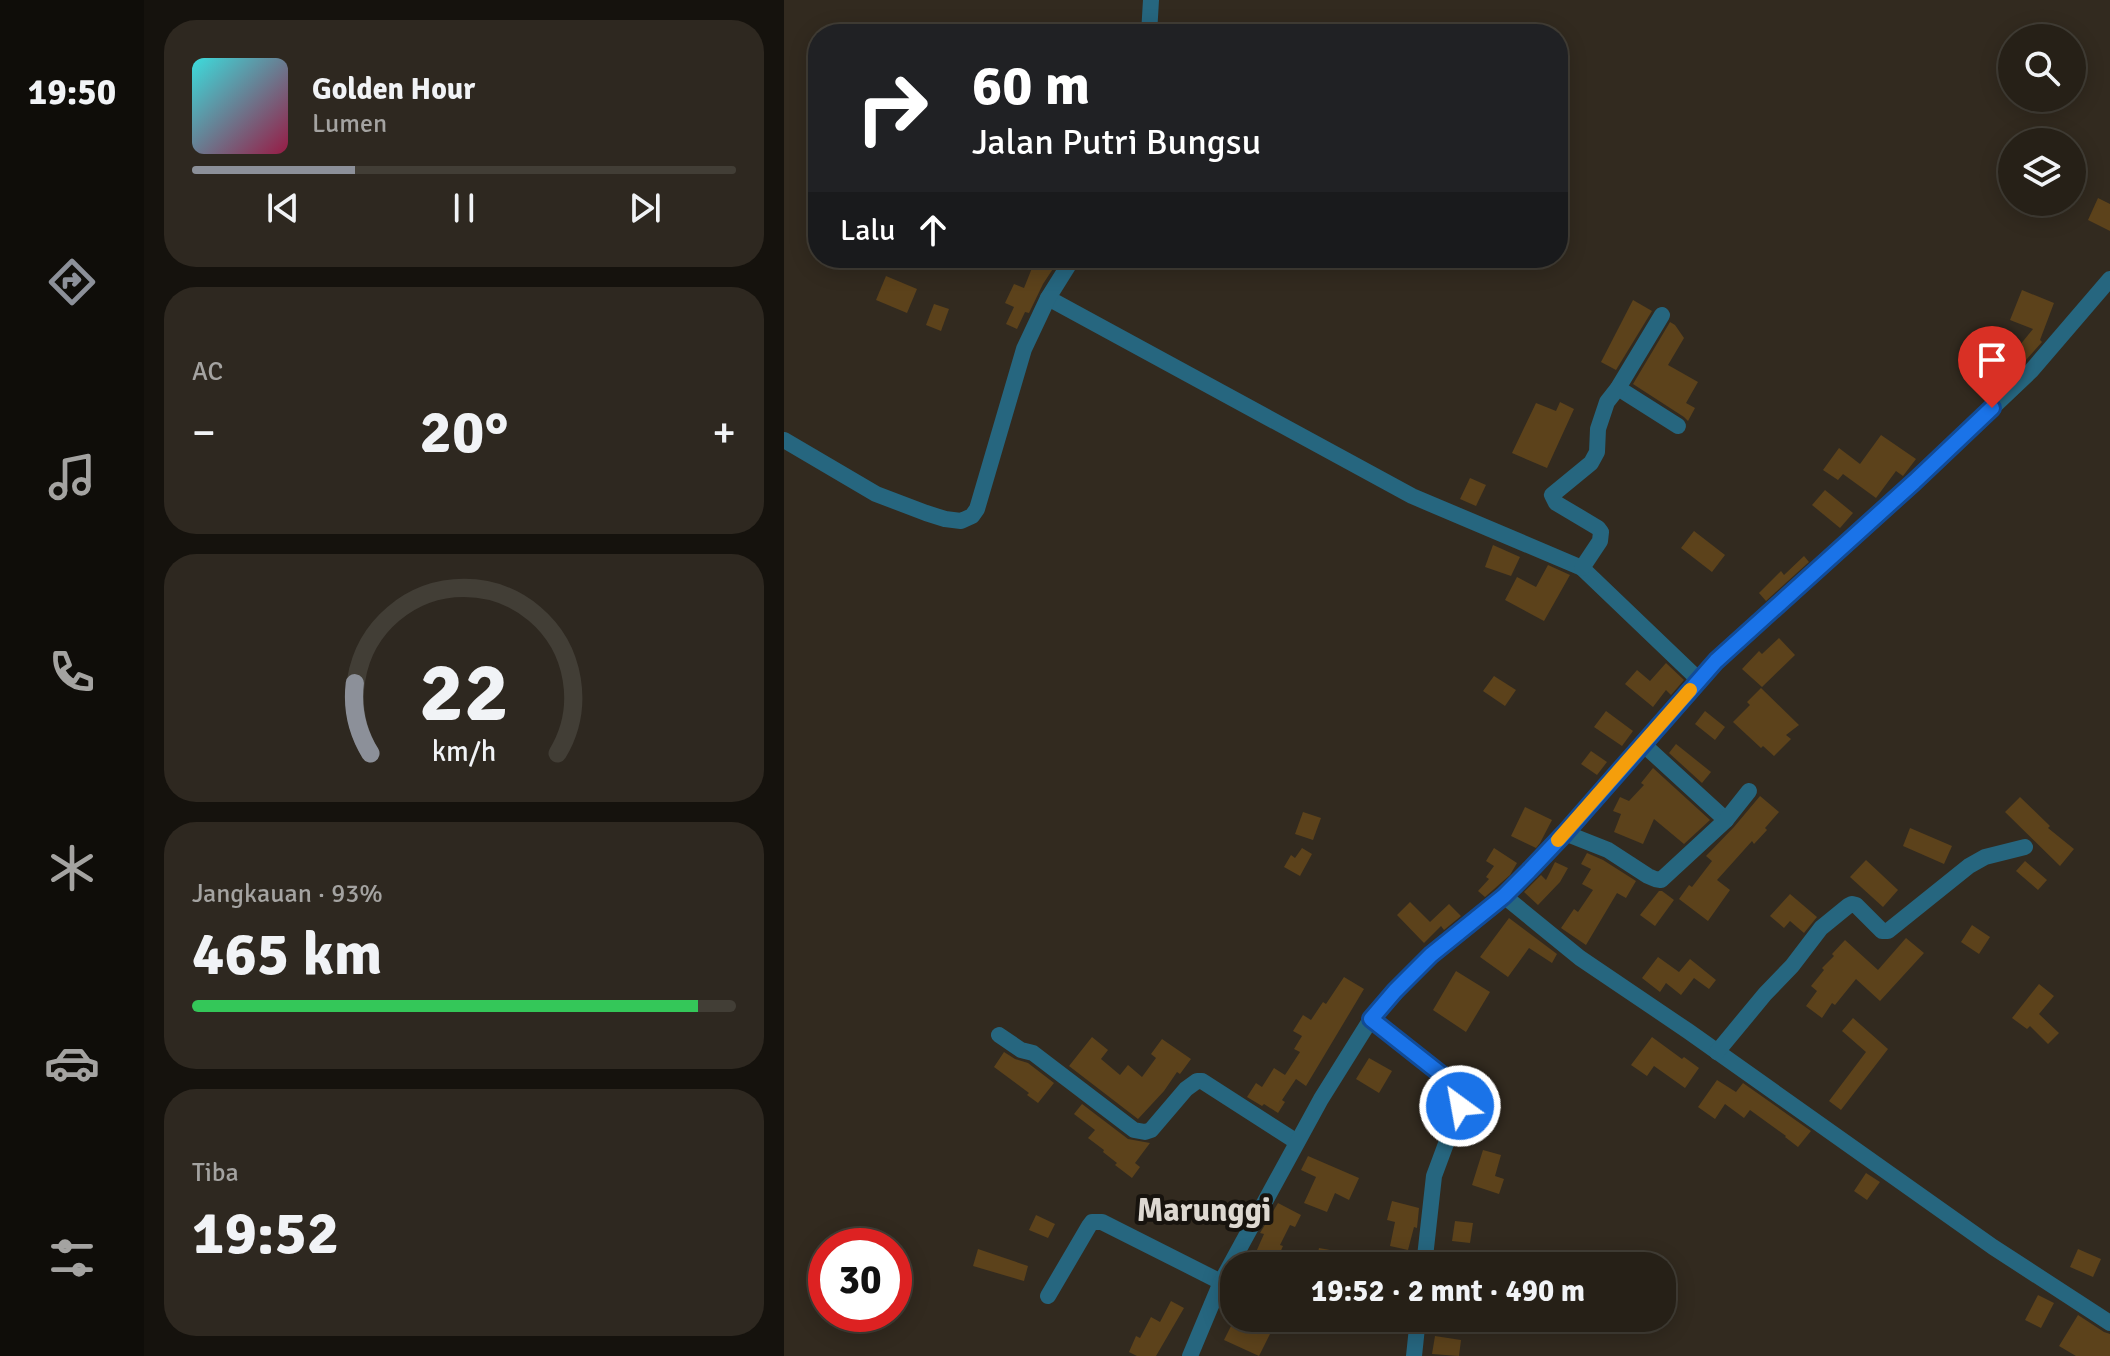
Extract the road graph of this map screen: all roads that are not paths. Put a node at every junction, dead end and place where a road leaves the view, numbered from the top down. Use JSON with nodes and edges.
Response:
{"nodes":[{"id":1,"x":1151,"y":0,"type":"edge"},
{"id":2,"x":1150,"y":24,"type":"edge"},
{"id":3,"x":1067,"y":268,"type":"edge"},
{"id":4,"x":2110,"y":279,"type":"edge"},
{"id":5,"x":1048,"y":298,"type":"junction"},
{"id":6,"x":1662,"y":315,"type":"dead end"},
{"id":7,"x":1618,"y":388,"type":"junction"},
{"id":8,"x":1678,"y":426,"type":"dead end"},
{"id":9,"x":784,"y":440,"type":"edge"},
{"id":10,"x":1582,"y":568,"type":"junction"},
{"id":11,"x":1699,"y":680,"type":"junction"},
{"id":12,"x":1643,"y":744,"type":"junction"},
{"id":13,"x":1749,"y":791,"type":"dead end"},
{"id":14,"x":1726,"y":820,"type":"junction"},
{"id":15,"x":1565,"y":833,"type":"junction"},
{"id":16,"x":2025,"y":847,"type":"dead end"},
{"id":17,"x":1504,"y":896,"type":"junction"},
{"id":18,"x":1371,"y":1019,"type":"junction"},
{"id":19,"x":999,"y":1035,"type":"dead end"},
{"id":20,"x":1717,"y":1052,"type":"junction"},
{"id":21,"x":1297,"y":1142,"type":"junction"},
{"id":22,"x":1237,"y":1252,"type":"edge"},
{"id":23,"x":1425,"y":1252,"type":"edge"},
{"id":24,"x":1220,"y":1281,"type":"edge"},
{"id":25,"x":1220,"y":1284,"type":"edge"},
{"id":26,"x":1048,"y":1296,"type":"dead end"},
{"id":27,"x":2110,"y":1323,"type":"edge"},
{"id":28,"x":1417,"y":1332,"type":"edge"},
{"id":29,"x":1190,"y":1356,"type":"edge"},
{"id":30,"x":1414,"y":1356,"type":"edge"}],
"edges":[{"from":1,"to":2,"type":"street"},
{"from":3,"to":5,"type":"street"},
{"from":4,"to":11,"type":"street"},
{"from":5,"to":9,"type":"street"},
{"from":5,"to":10,"type":"street"},
{"from":6,"to":7,"type":"street"},
{"from":7,"to":8,"type":"street"},
{"from":7,"to":10,"type":"street"},
{"from":10,"to":11,"type":"street"},
{"from":11,"to":12,"type":"street"},
{"from":12,"to":14,"type":"street"},
{"from":12,"to":15,"type":"street"},
{"from":13,"to":14,"type":"street"},
{"from":14,"to":15,"type":"street"},
{"from":15,"to":17,"type":"street"},
{"from":16,"to":20,"type":"street"},
{"from":17,"to":18,"type":"street"},
{"from":17,"to":20,"type":"street"},
{"from":18,"to":21,"type":"street"},
{"from":18,"to":23,"type":"street"},
{"from":19,"to":21,"type":"street"},
{"from":20,"to":27,"type":"street"},
{"from":21,"to":22,"type":"street"},
{"from":24,"to":26,"type":"street"},
{"from":25,"to":29,"type":"street"},
{"from":28,"to":30,"type":"street"}]}
